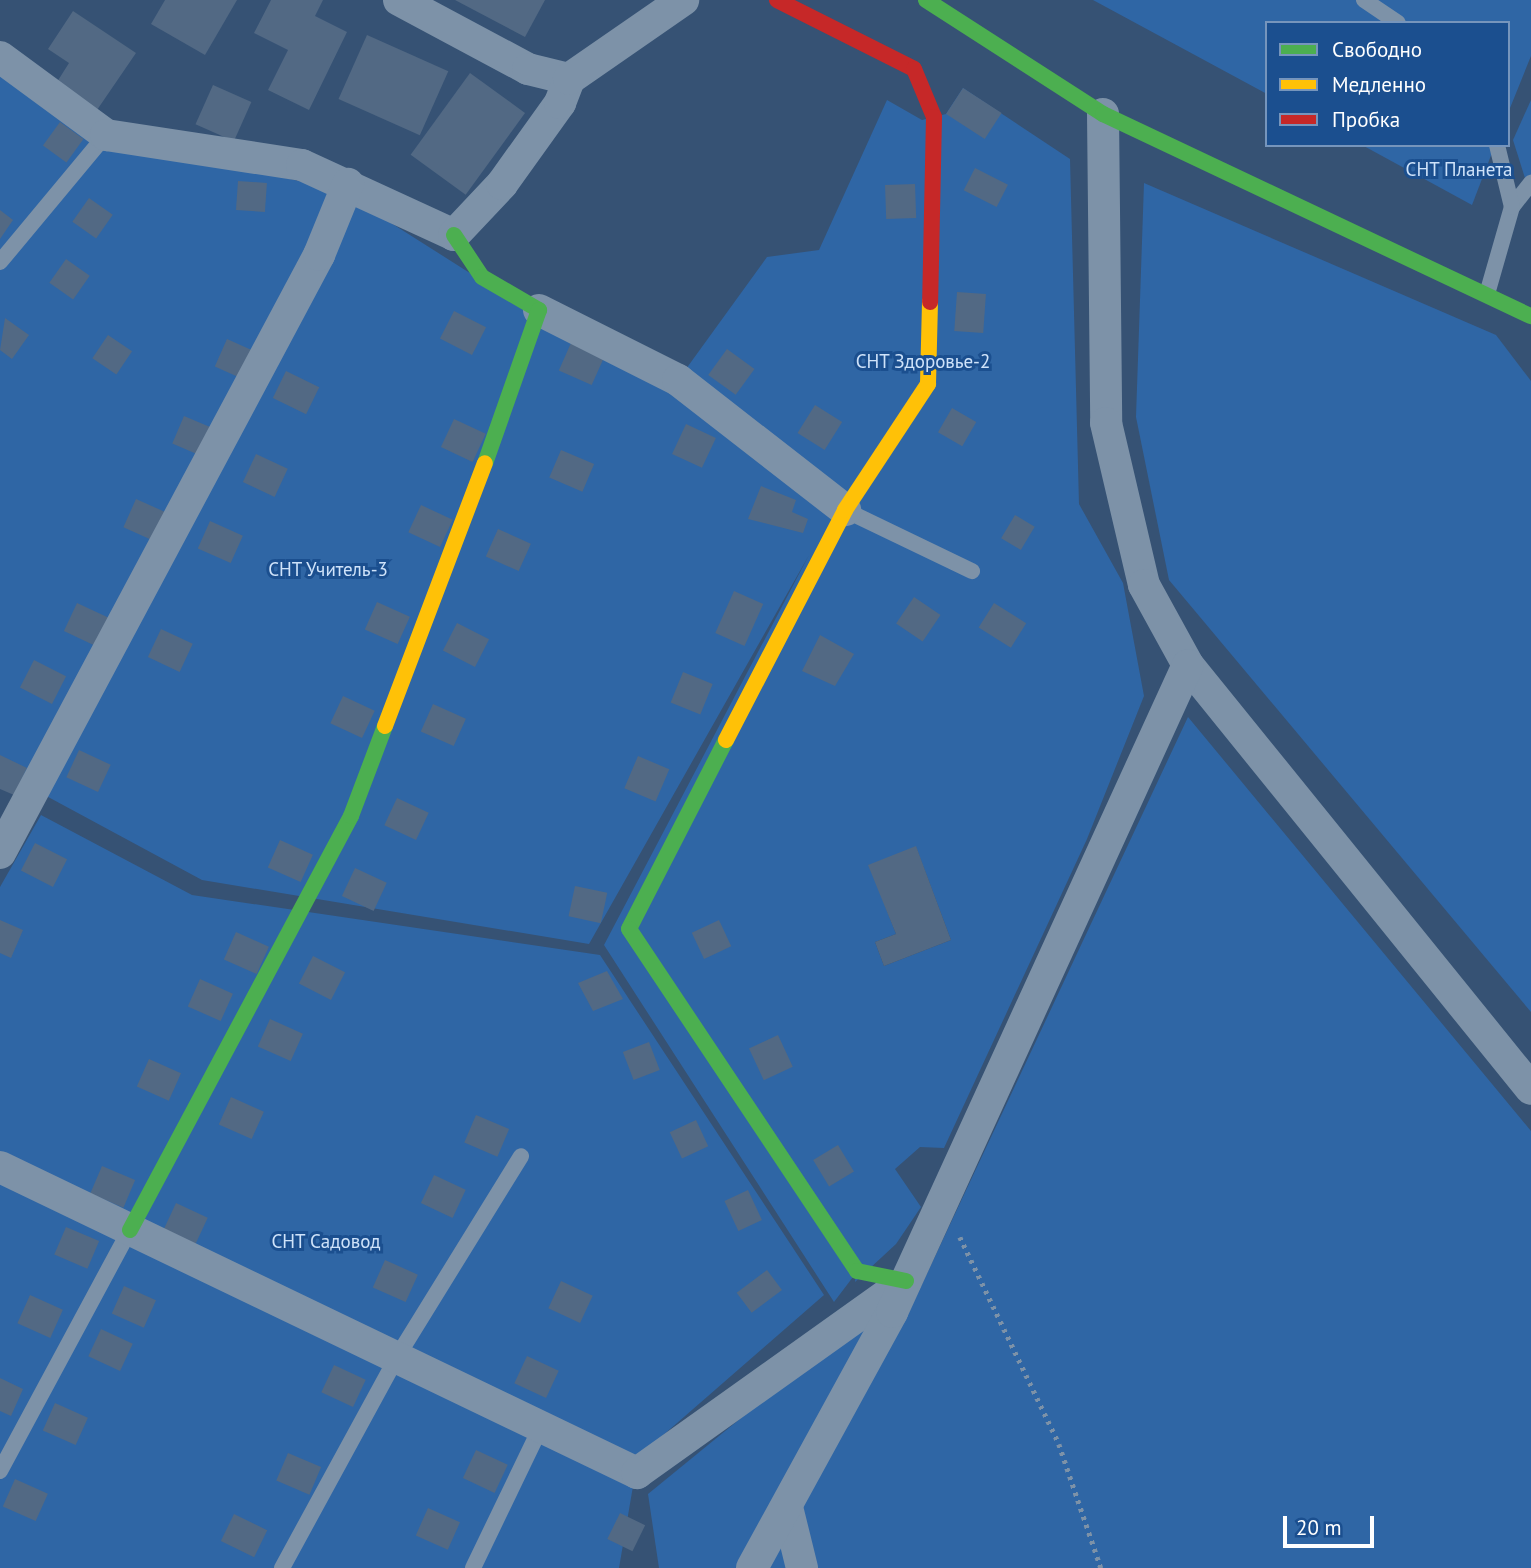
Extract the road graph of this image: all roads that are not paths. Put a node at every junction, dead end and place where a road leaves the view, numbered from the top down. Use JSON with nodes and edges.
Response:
{"nodes":[{"id":1,"x":399,"y":0,"type":"edge"},
{"id":2,"x":683,"y":0,"type":"edge"},
{"id":3,"x":777,"y":0,"type":"edge"},
{"id":4,"x":926,"y":0,"type":"edge"},
{"id":5,"x":1364,"y":0,"type":"edge"},
{"id":6,"x":1395,"y":21,"type":"edge"},
{"id":7,"x":0,"y":57,"type":"edge"},
{"id":8,"x":569,"y":79,"type":"junction"},
{"id":9,"x":1103,"y":114,"type":"junction"},
{"id":10,"x":106,"y":135,"type":"junction"},
{"id":11,"x":1497,"y":147,"type":"edge"},
{"id":12,"x":1531,"y":183,"type":"edge"},
{"id":13,"x":348,"y":184,"type":"junction"},
{"id":14,"x":1512,"y":207,"type":"junction"},
{"id":15,"x":454,"y":235,"type":"junction"},
{"id":16,"x":0,"y":262,"type":"edge"},
{"id":17,"x":1487,"y":294,"type":"junction"},
{"id":18,"x":539,"y":310,"type":"junction"},
{"id":19,"x":1531,"y":316,"type":"edge"},
{"id":20,"x":845,"y":510,"type":"junction"},
{"id":21,"x":972,"y":571,"type":"dead end"},
{"id":22,"x":1188,"y":664,"type":"junction"},
{"id":23,"x":0,"y":853,"type":"edge"},
{"id":24,"x":1531,"y":1089,"type":"edge"},
{"id":25,"x":521,"y":1156,"type":"dead end"},
{"id":26,"x":0,"y":1167,"type":"edge"},
{"id":27,"x":130,"y":1230,"type":"junction"},
{"id":28,"x":906,"y":1281,"type":"junction"},
{"id":29,"x":397,"y":1357,"type":"junction"},
{"id":30,"x":541,"y":1427,"type":"junction"},
{"id":31,"x":0,"y":1471,"type":"edge"},
{"id":32,"x":787,"y":1507,"type":"junction"},
{"id":33,"x":282,"y":1568,"type":"edge"},
{"id":34,"x":473,"y":1568,"type":"edge"},
{"id":35,"x":752,"y":1568,"type":"edge"},
{"id":36,"x":802,"y":1568,"type":"edge"}],
"edges":[{"from":1,"to":8,"type":"street"},
{"from":2,"to":8,"type":"street"},
{"from":3,"to":20,"type":"street"},
{"from":4,"to":9,"type":"street"},
{"from":5,"to":6,"type":"lane"},
{"from":7,"to":10,"type":"street"},
{"from":8,"to":15,"type":"street"},
{"from":9,"to":17,"type":"street"},
{"from":9,"to":22,"type":"street"},
{"from":10,"to":13,"type":"street"},
{"from":10,"to":16,"type":"lane"},
{"from":11,"to":14,"type":"lane"},
{"from":12,"to":14,"type":"lane"},
{"from":13,"to":15,"type":"street"},
{"from":13,"to":23,"type":"street"},
{"from":14,"to":17,"type":"lane"},
{"from":15,"to":18,"type":"street"},
{"from":17,"to":19,"type":"street"},
{"from":18,"to":20,"type":"street"},
{"from":18,"to":27,"type":"street"},
{"from":20,"to":21,"type":"lane"},
{"from":20,"to":28,"type":"street"},
{"from":22,"to":24,"type":"street"},
{"from":22,"to":28,"type":"street"},
{"from":25,"to":29,"type":"lane"},
{"from":26,"to":27,"type":"street"},
{"from":27,"to":29,"type":"street"},
{"from":27,"to":31,"type":"lane"},
{"from":28,"to":30,"type":"street"},
{"from":28,"to":32,"type":"street"},
{"from":29,"to":30,"type":"street"},
{"from":29,"to":33,"type":"lane"},
{"from":30,"to":34,"type":"lane"},
{"from":32,"to":35,"type":"street"},
{"from":32,"to":36,"type":"street"}]}
